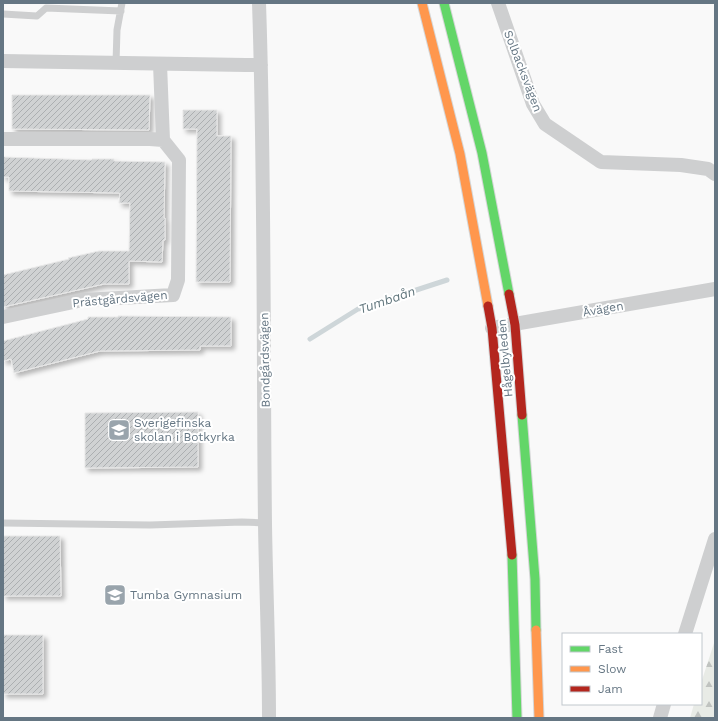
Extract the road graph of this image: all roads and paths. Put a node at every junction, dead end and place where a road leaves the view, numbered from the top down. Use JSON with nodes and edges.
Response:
{"nodes":[{"id":1,"x":122,"y":3,"type":"edge"},
{"id":2,"x":259,"y":3,"type":"edge"},
{"id":3,"x":422,"y":3,"type":"edge"},
{"id":4,"x":444,"y":3,"type":"edge"},
{"id":5,"x":498,"y":3,"type":"edge"},
{"id":6,"x":120,"y":11,"type":"junction"},
{"id":7,"x":3,"y":14,"type":"edge"},
{"id":8,"x":3,"y":61,"type":"edge"},
{"id":9,"x":116,"y":63,"type":"junction"},
{"id":10,"x":160,"y":64,"type":"junction"},
{"id":11,"x":261,"y":64,"type":"junction"},
{"id":12,"x":3,"y":139,"type":"edge"},
{"id":13,"x":163,"y":140,"type":"junction"},
{"id":14,"x":715,"y":174,"type":"edge"},
{"id":15,"x":715,"y":289,"type":"edge"},
{"id":16,"x":3,"y":318,"type":"edge"},
{"id":17,"x":515,"y":325,"type":"junction"},
{"id":18,"x":492,"y":328,"type":"junction"},
{"id":19,"x":3,"y":524,"type":"edge"},
{"id":20,"x":265,"y":524,"type":"junction"},
{"id":21,"x":715,"y":539,"type":"edge"},
{"id":22,"x":685,"y":633,"type":"edge"},
{"id":23,"x":664,"y":705,"type":"edge"},
{"id":24,"x":269,"y":718,"type":"edge"},
{"id":25,"x":516,"y":718,"type":"edge"},
{"id":26,"x":539,"y":718,"type":"edge"},
{"id":27,"x":660,"y":718,"type":"edge"}],
"edges":[{"from":1,"to":6,"type":"lane"},
{"from":2,"to":11,"type":"street","name":"Bondgårdsvägen"},
{"from":3,"to":18,"type":"main road","name":"Hågelbyleden"},
{"from":4,"to":17,"type":"main road","name":"Hågelbyleden"},
{"from":5,"to":14,"type":"street","name":"Solbacksvägen"},
{"from":6,"to":7,"type":"lane"},
{"from":6,"to":9,"type":"lane"},
{"from":8,"to":9,"type":"street"},
{"from":9,"to":10,"type":"street"},
{"from":10,"to":11,"type":"street"},
{"from":10,"to":13,"type":"street"},
{"from":11,"to":20,"type":"street","name":"Bondgårdsvägen"},
{"from":12,"to":13,"type":"street"},
{"from":13,"to":16,"type":"street","name":"Prästgårdsvägen"},
{"from":15,"to":17,"type":"street","name":"Åvägen"},
{"from":17,"to":18,"type":"street","name":"Åvägen"},
{"from":17,"to":26,"type":"main road","name":"Hågelbyleden"},
{"from":18,"to":25,"type":"main road","name":"Hågelbyleden"},
{"from":19,"to":20,"type":"lane"},
{"from":20,"to":24,"type":"street","name":"Bondgårdsvägen"},
{"from":21,"to":22,"type":"street"},
{"from":23,"to":27,"type":"street"}]}
